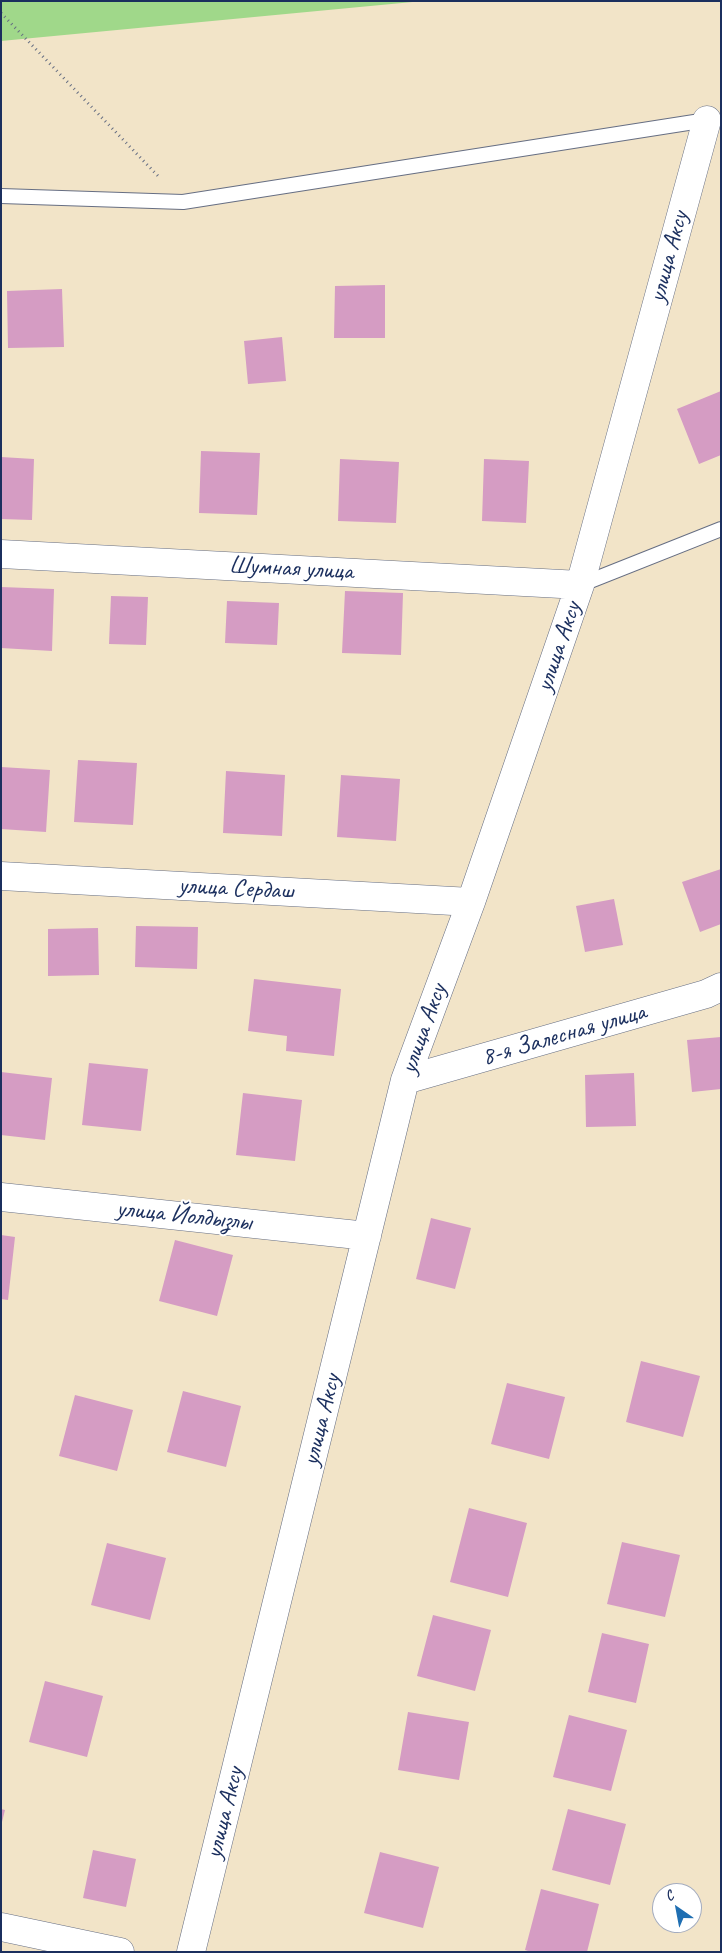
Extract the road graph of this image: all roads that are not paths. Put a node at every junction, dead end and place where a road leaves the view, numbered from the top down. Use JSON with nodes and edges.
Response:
{"nodes":[{"id":1,"x":706,"y":120,"type":"joint"},
{"id":2,"x":1,"y":196,"type":"edge"},
{"id":3,"x":721,"y":529,"type":"edge"},
{"id":4,"x":1,"y":554,"type":"edge"},
{"id":5,"x":580,"y":584,"type":"junction"},
{"id":6,"x":1,"y":876,"type":"edge"},
{"id":7,"x":471,"y":902,"type":"junction"},
{"id":8,"x":721,"y":987,"type":"edge"},
{"id":9,"x":405,"y":1080,"type":"junction"},
{"id":10,"x":1,"y":1197,"type":"edge"},
{"id":11,"x":367,"y":1236,"type":"junction"},
{"id":12,"x":1,"y":1927,"type":"edge"},
{"id":13,"x":120,"y":1952,"type":"edge"},
{"id":14,"x":191,"y":1952,"type":"edge"}],
"edges":[{"from":1,"to":2,"type":"lane"},
{"from":1,"to":5,"type":"street","name":"улица Аксу"},
{"from":3,"to":5,"type":"lane"},
{"from":4,"to":5,"type":"street","name":"Шумная улица"},
{"from":5,"to":7,"type":"street","name":"улица Аксу"},
{"from":6,"to":7,"type":"street","name":"улица Сердаш"},
{"from":7,"to":9,"type":"street","name":"улица Аксу"},
{"from":8,"to":9,"type":"street","name":"8-я Залесная улица"},
{"from":9,"to":11,"type":"street","name":"улица Аксу"},
{"from":10,"to":11,"type":"street","name":"улица Йолдызлы"},
{"from":11,"to":14,"type":"street","name":"улица Аксу"},
{"from":12,"to":13,"type":"street"}]}
